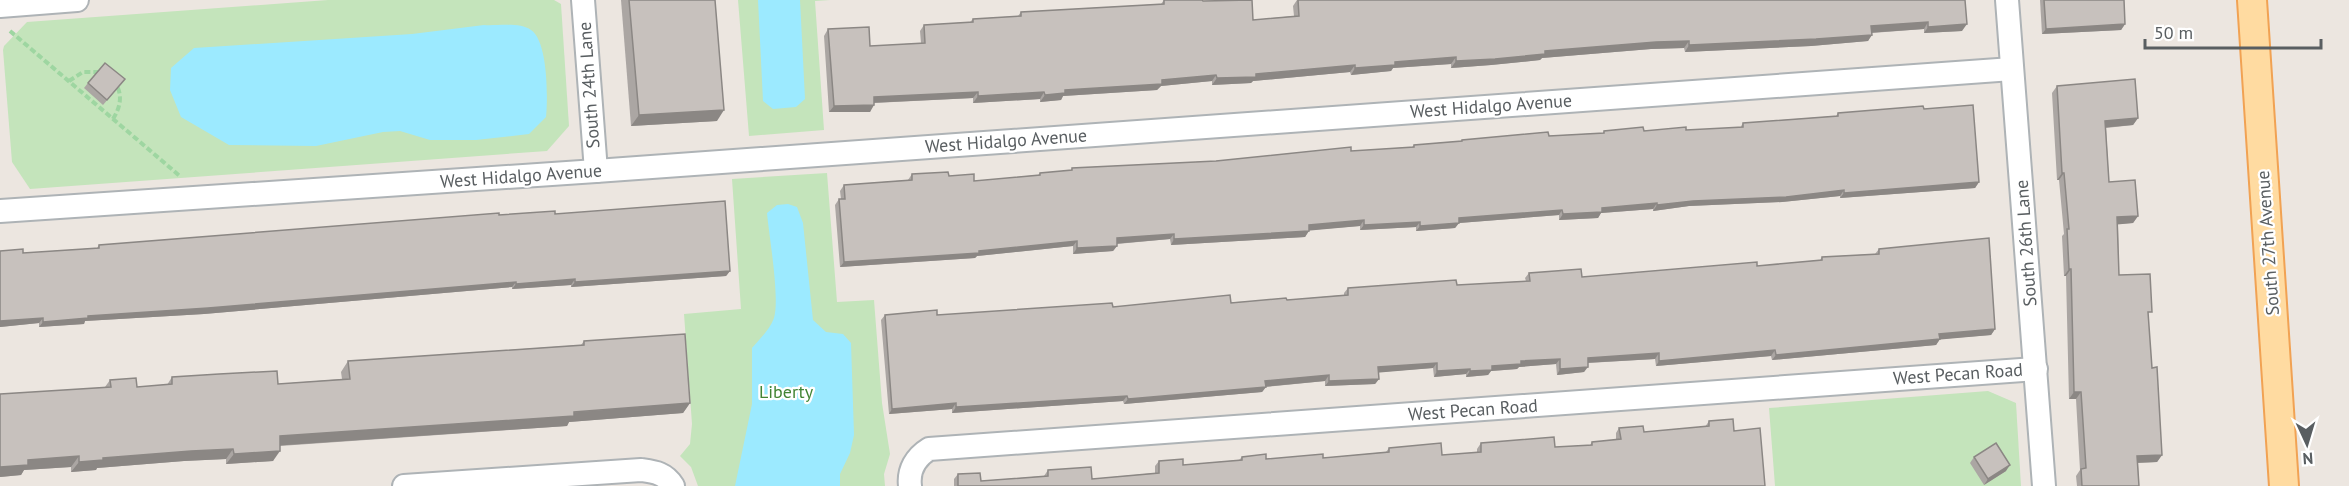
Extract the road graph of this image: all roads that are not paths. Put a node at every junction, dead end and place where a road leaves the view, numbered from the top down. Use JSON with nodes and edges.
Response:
{"nodes":[{"id":1,"x":77,"y":0,"type":"edge"},
{"id":2,"x":583,"y":0,"type":"edge"},
{"id":3,"x":2007,"y":0,"type":"edge"},
{"id":4,"x":2252,"y":0,"type":"edge"},
{"id":5,"x":0,"y":6,"type":"edge"},
{"id":6,"x":2012,"y":69,"type":"junction"},
{"id":7,"x":596,"y":171,"type":"junction"},
{"id":8,"x":0,"y":211,"type":"edge"},
{"id":9,"x":2036,"y":369,"type":"junction"},
{"id":10,"x":670,"y":482,"type":"edge"},
{"id":11,"x":404,"y":486,"type":"edge"},
{"id":12,"x":910,"y":486,"type":"edge"},
{"id":13,"x":2044,"y":486,"type":"edge"},
{"id":14,"x":2284,"y":486,"type":"edge"}],
"edges":[{"from":1,"to":5,"type":"street"},
{"from":2,"to":7,"type":"street","name":"South 24th Lane"},
{"from":3,"to":6,"type":"street","name":"South 26th Lane"},
{"from":4,"to":14,"type":"main road","name":"South 27th Avenue"},
{"from":6,"to":7,"type":"street","name":"West Hidalgo Avenue"},
{"from":6,"to":9,"type":"street","name":"South 26th Lane"},
{"from":7,"to":8,"type":"street","name":"West Hidalgo Avenue"},
{"from":9,"to":12,"type":"street","name":"West Pecan Road"},
{"from":9,"to":13,"type":"street","name":"South 26th Lane"},
{"from":10,"to":11,"type":"street"}]}
